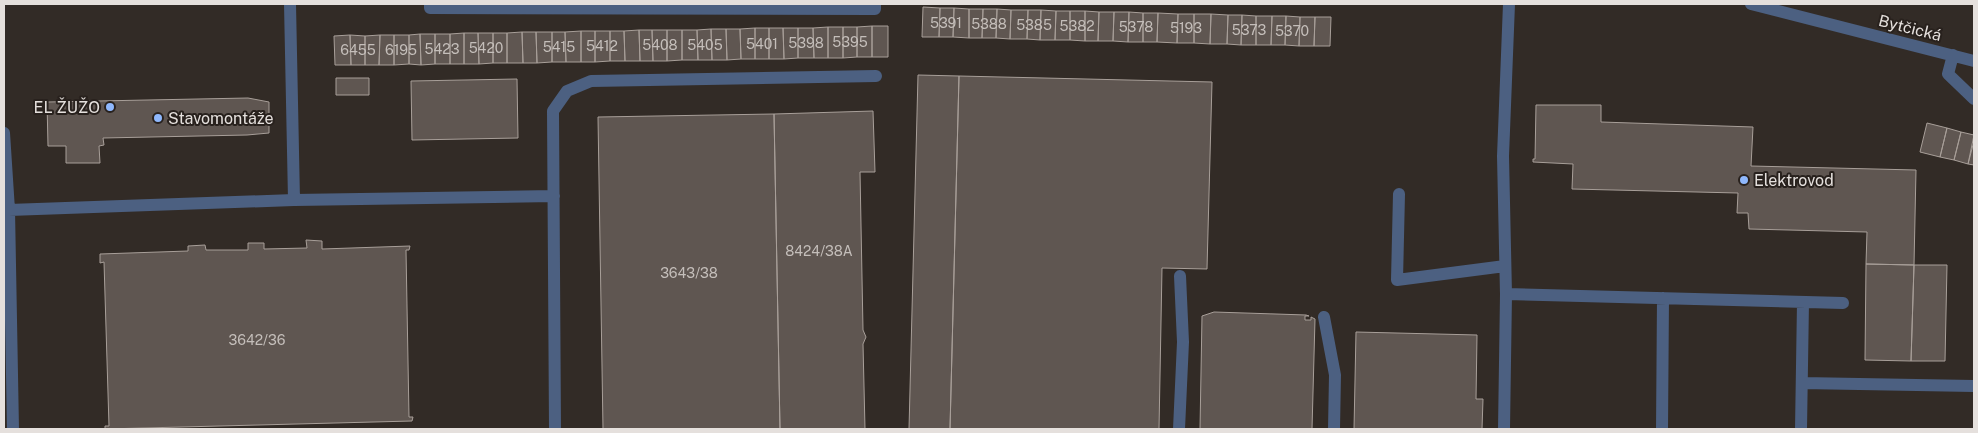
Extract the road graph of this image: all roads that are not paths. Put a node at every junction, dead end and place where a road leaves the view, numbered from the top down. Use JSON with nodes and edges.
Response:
{"nodes":[{"id":1,"x":290,"y":4,"type":"edge"},
{"id":2,"x":430,"y":4,"type":"edge"},
{"id":3,"x":875,"y":4,"type":"edge"},
{"id":4,"x":1509,"y":4,"type":"edge"},
{"id":5,"x":1751,"y":4,"type":"edge"},
{"id":6,"x":1953,"y":55,"type":"junction"},
{"id":7,"x":1974,"y":61,"type":"edge"},
{"id":8,"x":876,"y":76,"type":"dead end"},
{"id":9,"x":1974,"y":99,"type":"edge"},
{"id":10,"x":4,"y":133,"type":"edge"},
{"id":11,"x":1400,"y":194,"type":"dead end"},
{"id":12,"x":554,"y":196,"type":"junction"},
{"id":13,"x":294,"y":200,"type":"junction"},
{"id":14,"x":9,"y":210,"type":"junction"},
{"id":15,"x":7,"y":259,"type":"edge"},
{"id":16,"x":1506,"y":266,"type":"junction"},
{"id":17,"x":1180,"y":276,"type":"dead end"},
{"id":18,"x":1506,"y":294,"type":"junction"},
{"id":19,"x":1664,"y":298,"type":"junction"},
{"id":20,"x":1803,"y":302,"type":"junction"},
{"id":21,"x":1843,"y":303,"type":"dead end"},
{"id":22,"x":1324,"y":317,"type":"dead end"},
{"id":23,"x":1802,"y":382,"type":"junction"},
{"id":24,"x":1974,"y":386,"type":"edge"},
{"id":25,"x":13,"y":429,"type":"edge"},
{"id":26,"x":555,"y":429,"type":"edge"},
{"id":27,"x":1179,"y":429,"type":"edge"},
{"id":28,"x":1334,"y":429,"type":"edge"},
{"id":29,"x":1504,"y":429,"type":"edge"},
{"id":30,"x":1662,"y":429,"type":"edge"},
{"id":31,"x":1801,"y":429,"type":"edge"}],
"edges":[{"from":1,"to":13,"type":"street"},
{"from":2,"to":3,"type":"street"},
{"from":4,"to":16,"type":"street"},
{"from":5,"to":6,"type":"street","name":"Bytčická"},
{"from":6,"to":7,"type":"street","name":"Bytčická"},
{"from":6,"to":9,"type":"street"},
{"from":8,"to":12,"type":"street"},
{"from":10,"to":14,"type":"street"},
{"from":11,"to":16,"type":"street"},
{"from":12,"to":13,"type":"street"},
{"from":12,"to":26,"type":"street"},
{"from":13,"to":14,"type":"street"},
{"from":14,"to":15,"type":"street"},
{"from":15,"to":25,"type":"street"},
{"from":16,"to":18,"type":"street"},
{"from":17,"to":27,"type":"street"},
{"from":18,"to":19,"type":"street"},
{"from":18,"to":29,"type":"street"},
{"from":19,"to":20,"type":"street"},
{"from":19,"to":30,"type":"street"},
{"from":20,"to":21,"type":"street"},
{"from":20,"to":23,"type":"street"},
{"from":22,"to":28,"type":"street"},
{"from":23,"to":24,"type":"street"},
{"from":23,"to":31,"type":"street"}]}
